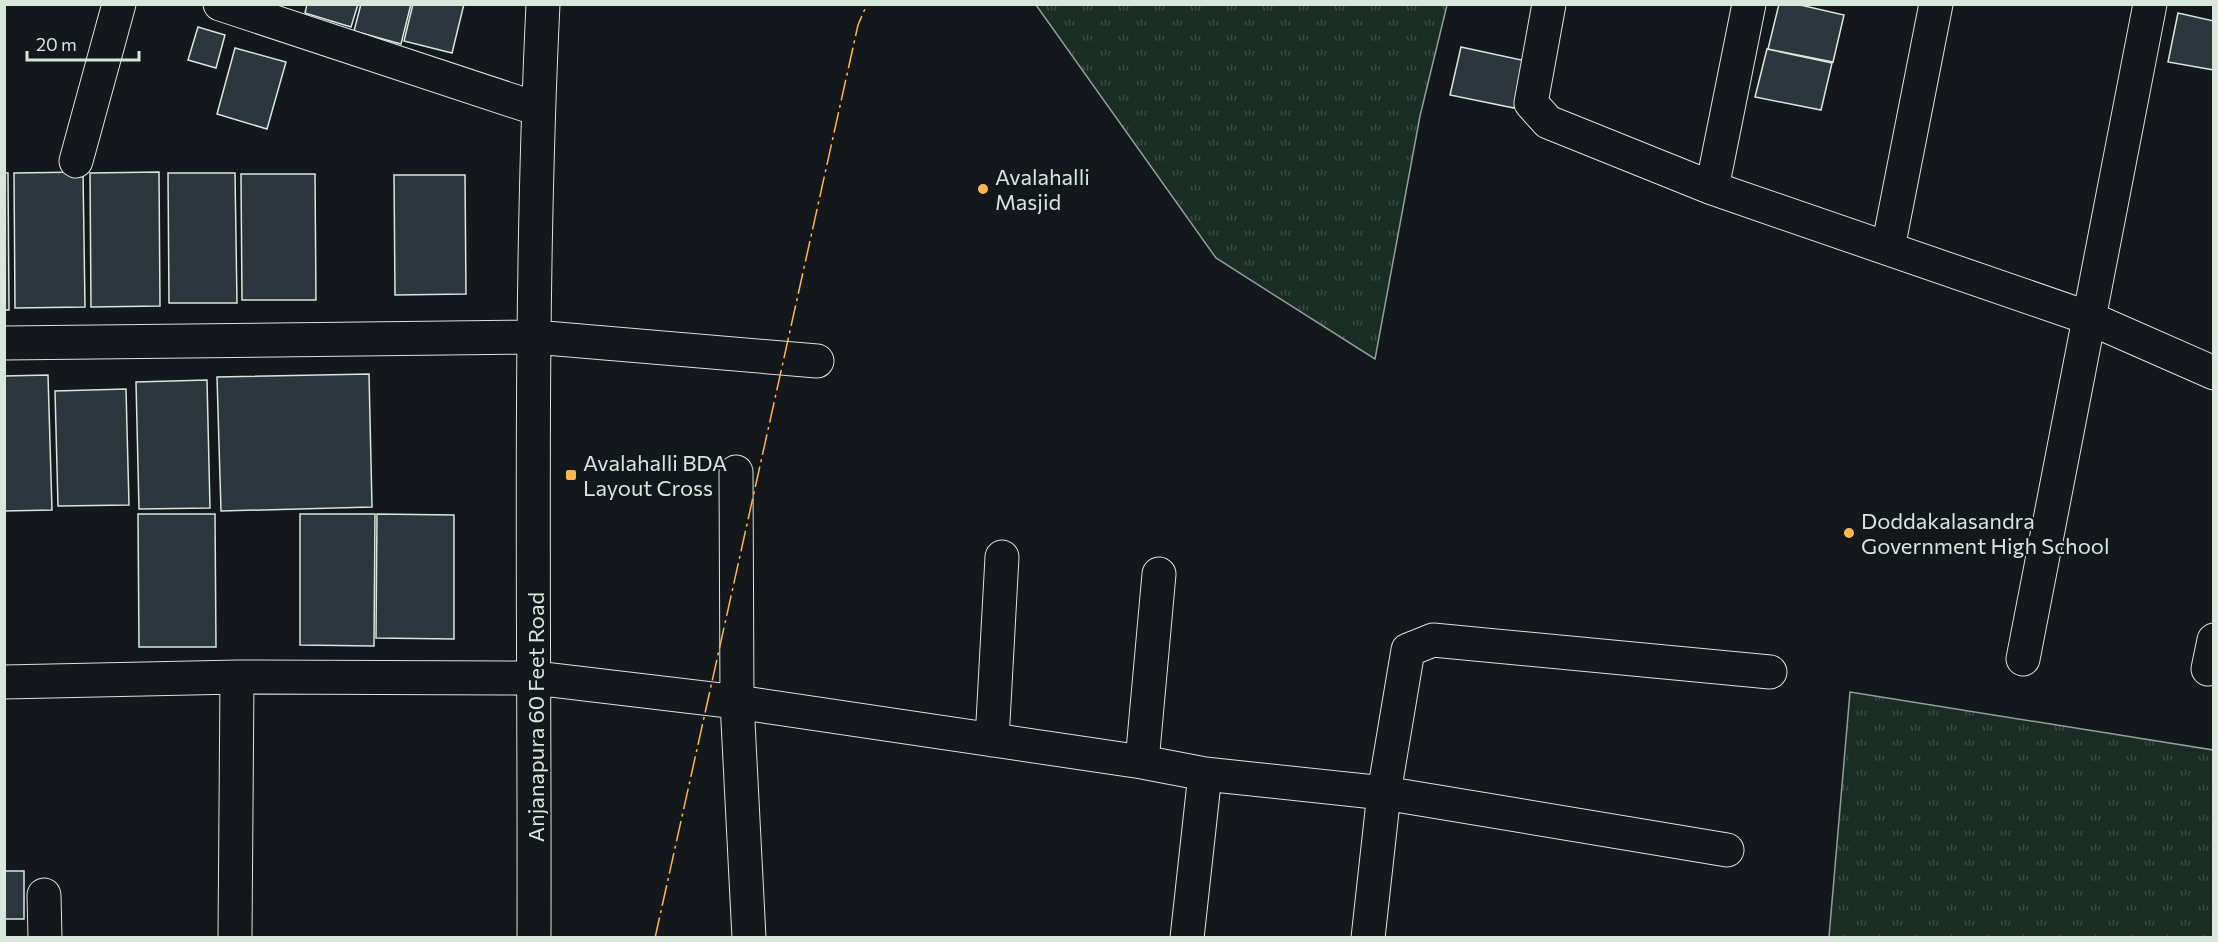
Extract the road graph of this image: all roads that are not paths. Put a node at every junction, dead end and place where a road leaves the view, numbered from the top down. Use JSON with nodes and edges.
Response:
{"nodes":[{"id":1,"x":119,"y":4,"type":"edge"},
{"id":2,"x":220,"y":4,"type":"edge"},
{"id":3,"x":543,"y":4,"type":"edge"},
{"id":4,"x":1549,"y":4,"type":"edge"},
{"id":5,"x":1749,"y":4,"type":"edge"},
{"id":6,"x":1936,"y":4,"type":"edge"},
{"id":7,"x":2150,"y":4,"type":"edge"},
{"id":8,"x":538,"y":109,"type":"junction"},
{"id":9,"x":76,"y":161,"type":"dead end"},
{"id":10,"x":1712,"y":188,"type":"junction"},
{"id":11,"x":1888,"y":248,"type":"junction"},
{"id":12,"x":2089,"y":318,"type":"junction"},
{"id":13,"x":534,"y":336,"type":"junction"},
{"id":14,"x":4,"y":343,"type":"edge"},
{"id":15,"x":817,"y":361,"type":"dead end"},
{"id":16,"x":2214,"y":373,"type":"edge"},
{"id":17,"x":736,"y":472,"type":"dead end"},
{"id":18,"x":1002,"y":557,"type":"dead end"},
{"id":19,"x":1159,"y":574,"type":"dead end"},
{"id":20,"x":2023,"y":658,"type":"dead end"},
{"id":21,"x":1770,"y":672,"type":"dead end"},
{"id":22,"x":237,"y":677,"type":"junction"},
{"id":23,"x":535,"y":678,"type":"junction"},
{"id":24,"x":4,"y":682,"type":"edge"},
{"id":25,"x":737,"y":702,"type":"junction"},
{"id":26,"x":992,"y":740,"type":"junction"},
{"id":27,"x":1142,"y":762,"type":"junction"},
{"id":28,"x":1205,"y":774,"type":"junction"},
{"id":29,"x":1384,"y":793,"type":"junction"},
{"id":30,"x":1727,"y":850,"type":"dead end"},
{"id":31,"x":44,"y":895,"type":"dead end"},
{"id":32,"x":45,"y":938,"type":"edge"},
{"id":33,"x":235,"y":938,"type":"edge"},
{"id":34,"x":534,"y":938,"type":"edge"},
{"id":35,"x":749,"y":938,"type":"edge"},
{"id":36,"x":1187,"y":938,"type":"edge"},
{"id":37,"x":1368,"y":938,"type":"edge"}],
"edges":[{"from":1,"to":9,"type":"street"},
{"from":2,"to":8,"type":"street"},
{"from":3,"to":8,"type":"street","name":"Anjanapura 60 Feet Road"},
{"from":4,"to":10,"type":"street"},
{"from":5,"to":10,"type":"street"},
{"from":6,"to":11,"type":"street"},
{"from":7,"to":12,"type":"street"},
{"from":8,"to":13,"type":"street","name":"Anjanapura 60 Feet Road"},
{"from":10,"to":11,"type":"street"},
{"from":11,"to":12,"type":"street"},
{"from":12,"to":16,"type":"street"},
{"from":12,"to":20,"type":"street"},
{"from":13,"to":14,"type":"street"},
{"from":13,"to":15,"type":"street"},
{"from":13,"to":23,"type":"street","name":"Anjanapura 60 Feet Road"},
{"from":17,"to":25,"type":"street"},
{"from":18,"to":26,"type":"street"},
{"from":19,"to":27,"type":"street"},
{"from":21,"to":29,"type":"street"},
{"from":22,"to":23,"type":"street"},
{"from":22,"to":24,"type":"street"},
{"from":22,"to":33,"type":"street"},
{"from":23,"to":25,"type":"street"},
{"from":23,"to":34,"type":"street","name":"Anjanapura 60 Feet Road"},
{"from":25,"to":26,"type":"street"},
{"from":25,"to":35,"type":"street"},
{"from":26,"to":27,"type":"street"},
{"from":27,"to":28,"type":"street"},
{"from":28,"to":29,"type":"street"},
{"from":28,"to":36,"type":"street"},
{"from":29,"to":30,"type":"street"},
{"from":29,"to":37,"type":"street"},
{"from":31,"to":32,"type":"street"}]}
